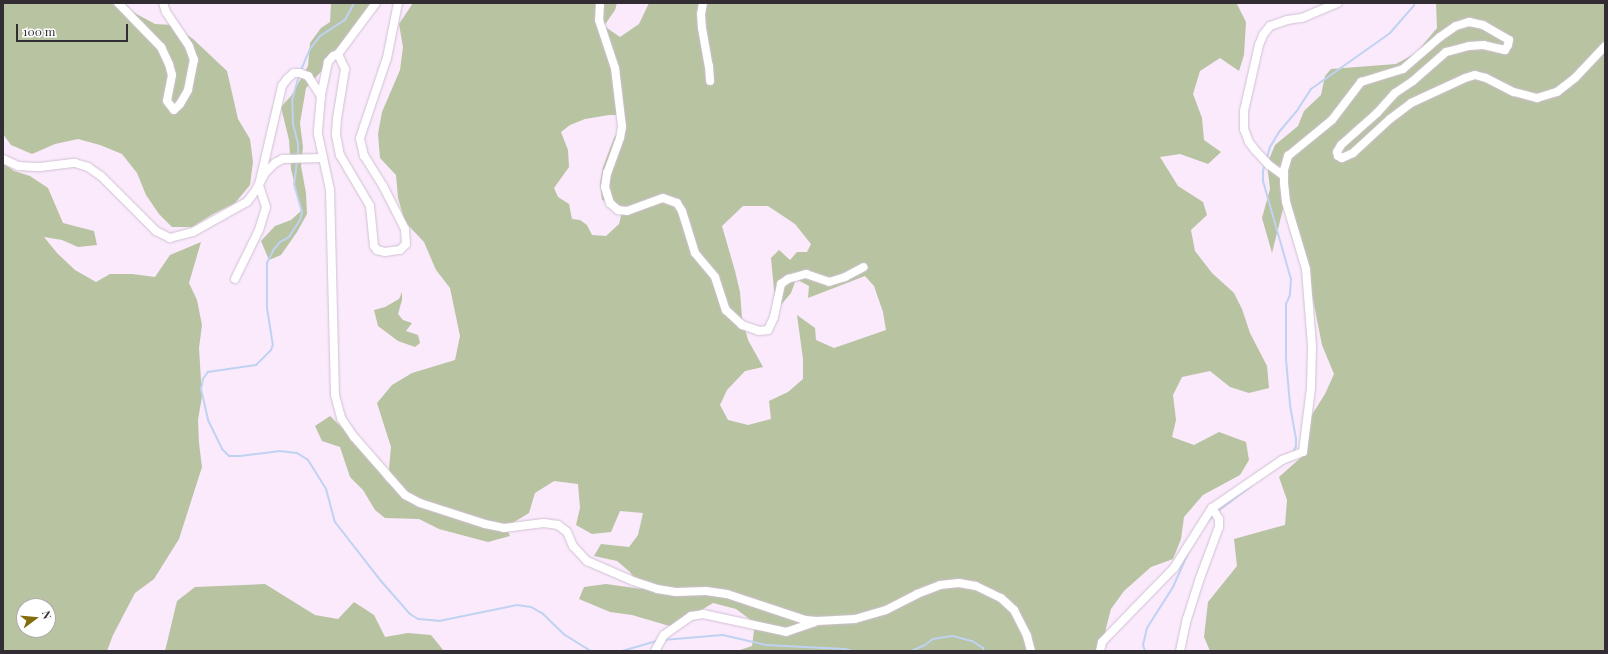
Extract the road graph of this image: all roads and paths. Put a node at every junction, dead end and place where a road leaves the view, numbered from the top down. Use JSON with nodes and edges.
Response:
{"nodes":[{"id":1,"x":118,"y":3,"type":"edge"},
{"id":2,"x":163,"y":3,"type":"edge"},
{"id":3,"x":376,"y":3,"type":"edge"},
{"id":4,"x":398,"y":3,"type":"edge"},
{"id":5,"x":600,"y":3,"type":"edge"},
{"id":6,"x":703,"y":3,"type":"edge"},
{"id":7,"x":1338,"y":3,"type":"edge"},
{"id":8,"x":1605,"y":46,"type":"edge"},
{"id":9,"x":338,"y":54,"type":"junction"},
{"id":10,"x":710,"y":81,"type":"dead end"},
{"id":11,"x":321,"y":96,"type":"junction"},
{"id":12,"x":320,"y":158,"type":"junction"},
{"id":13,"x":3,"y":159,"type":"edge"},
{"id":14,"x":1284,"y":176,"type":"junction"},
{"id":15,"x":259,"y":185,"type":"junction"},
{"id":16,"x":864,"y":266,"type":"dead end"},
{"id":17,"x":235,"y":279,"type":"dead end"},
{"id":18,"x":1212,"y":508,"type":"junction"},
{"id":19,"x":817,"y":621,"type":"junction"},
{"id":20,"x":655,"y":651,"type":"edge"},
{"id":21,"x":1031,"y":651,"type":"edge"},
{"id":22,"x":1100,"y":651,"type":"edge"},
{"id":23,"x":1180,"y":651,"type":"edge"}],
"edges":[{"from":1,"to":2,"type":"street"},
{"from":3,"to":9,"type":"street"},
{"from":4,"to":9,"type":"street"},
{"from":5,"to":16,"type":"street"},
{"from":6,"to":10,"type":"street"},
{"from":7,"to":14,"type":"street"},
{"from":8,"to":14,"type":"street"},
{"from":9,"to":11,"type":"street"},
{"from":11,"to":12,"type":"street"},
{"from":11,"to":15,"type":"street"},
{"from":12,"to":15,"type":"street"},
{"from":12,"to":19,"type":"street"},
{"from":13,"to":15,"type":"street"},
{"from":14,"to":18,"type":"street"},
{"from":15,"to":17,"type":"street"},
{"from":18,"to":22,"type":"street"},
{"from":18,"to":23,"type":"street"},
{"from":19,"to":20,"type":"street"},
{"from":19,"to":21,"type":"street"}]}
